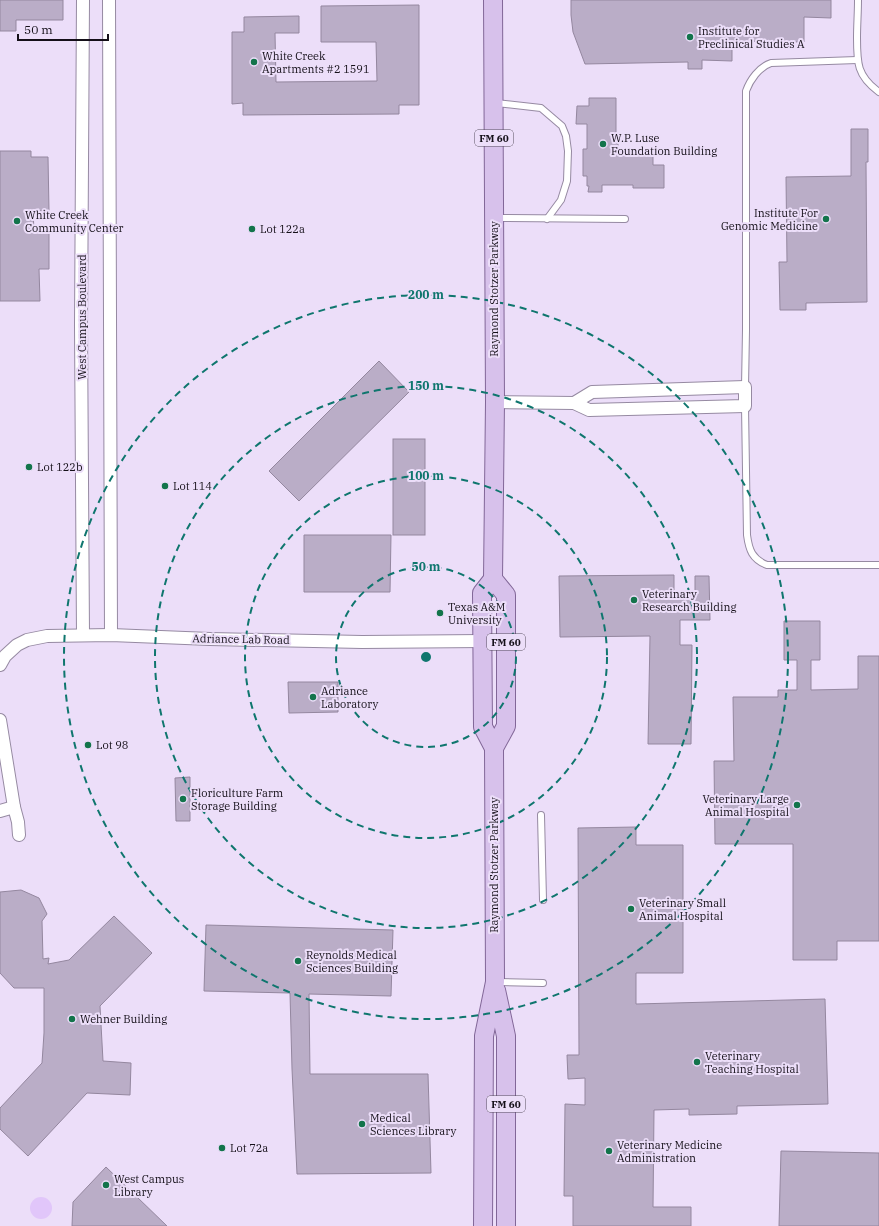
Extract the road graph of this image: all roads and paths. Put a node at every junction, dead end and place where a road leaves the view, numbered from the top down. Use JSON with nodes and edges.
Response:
{"nodes":[{"id":1,"x":83,"y":0,"type":"edge"},
{"id":2,"x":109,"y":0,"type":"edge"},
{"id":3,"x":493,"y":0,"type":"edge"},
{"id":4,"x":858,"y":0,"type":"edge"},
{"id":5,"x":857,"y":60,"type":"junction"},
{"id":6,"x":879,"y":92,"type":"edge"},
{"id":7,"x":494,"y":102,"type":"junction"},
{"id":8,"x":494,"y":218,"type":"junction"},
{"id":9,"x":547,"y":219,"type":"junction"},
{"id":10,"x":625,"y":219,"type":"dead end"},
{"id":11,"x":745,"y":387,"type":"junction"},
{"id":12,"x":495,"y":402,"type":"junction"},
{"id":13,"x":574,"y":403,"type":"junction"},
{"id":14,"x":745,"y":406,"type":"junction"},
{"id":15,"x":879,"y":565,"type":"edge"},
{"id":16,"x":493,"y":579,"type":"junction"},
{"id":17,"x":111,"y":634,"type":"junction"},
{"id":18,"x":83,"y":635,"type":"junction"},
{"id":19,"x":483,"y":641,"type":"junction"},
{"id":20,"x":2,"y":661,"type":"edge"},
{"id":21,"x":506,"y":710,"type":"junction"},
{"id":22,"x":0,"y":720,"type":"edge"},
{"id":23,"x":494,"y":748,"type":"junction"},
{"id":24,"x":14,"y":807,"type":"junction"},
{"id":25,"x":0,"y":811,"type":"edge"},
{"id":26,"x":541,"y":816,"type":"dead end"},
{"id":27,"x":19,"y":835,"type":"dead end"},
{"id":28,"x":542,"y":900,"type":"dead end"},
{"id":29,"x":494,"y":982,"type":"junction"},
{"id":30,"x":543,"y":983,"type":"dead end"},
{"id":31,"x":484,"y":1122,"type":"junction"},
{"id":32,"x":506,"y":1122,"type":"junction"},
{"id":33,"x":483,"y":1226,"type":"edge"},
{"id":34,"x":506,"y":1226,"type":"edge"}],
"edges":[{"from":1,"to":18,"type":"street","name":"West Campus Boulevard"},
{"from":2,"to":17,"type":"street"},
{"from":3,"to":7,"type":"main road","name":"Raymond Stotzer Parkway","number":"FM 60"},
{"from":4,"to":5,"type":"lane"},
{"from":5,"to":6,"type":"lane"},
{"from":5,"to":11,"type":"lane"},
{"from":7,"to":8,"type":"main road","name":"Raymond Stotzer Parkway","number":"FM 60"},
{"from":7,"to":9,"type":"lane"},
{"from":8,"to":9,"type":"lane"},
{"from":8,"to":12,"type":"main road","name":"Raymond Stotzer Parkway","number":"FM 60"},
{"from":9,"to":10,"type":"lane"},
{"from":11,"to":13,"type":"street"},
{"from":11,"to":14,"type":"street"},
{"from":12,"to":13,"type":"street"},
{"from":12,"to":16,"type":"main road","name":"Raymond Stotzer Parkway","number":"FM 60"},
{"from":13,"to":14,"type":"street"},
{"from":14,"to":15,"type":"lane"},
{"from":16,"to":19,"type":"main road","name":"Raymond Stotzer Parkway","number":"FM 60"},
{"from":16,"to":21,"type":"main road","name":"Raymond Stotzer Parkway","number":"FM 60"},
{"from":17,"to":18,"type":"street","name":"Adriance Lab Road"},
{"from":17,"to":19,"type":"street","name":"Adriance Lab Road"},
{"from":18,"to":20,"type":"street","name":"Adriance Lab Road"},
{"from":19,"to":21,"type":"main road"},
{"from":19,"to":23,"type":"main road","name":"Raymond Stotzer Parkway","number":"FM 60"},
{"from":21,"to":23,"type":"main road","name":"Raymond Stotzer Parkway","number":"FM 60"},
{"from":22,"to":24,"type":"street"},
{"from":23,"to":29,"type":"main road","name":"Raymond Stotzer Parkway","number":"FM 60"},
{"from":24,"to":25,"type":"street"},
{"from":24,"to":27,"type":"street"},
{"from":26,"to":28,"type":"lane"},
{"from":29,"to":30,"type":"lane"},
{"from":29,"to":31,"type":"main road","name":"Raymond Stotzer Parkway","number":"FM 60"},
{"from":29,"to":32,"type":"main road","name":"Raymond Stotzer Parkway","number":"FM 60"},
{"from":31,"to":32,"type":"main road"},
{"from":31,"to":33,"type":"main road","name":"Raymond Stotzer Parkway","number":"FM 60"},
{"from":32,"to":34,"type":"main road","name":"Raymond Stotzer Parkway","number":"FM 60"}]}
